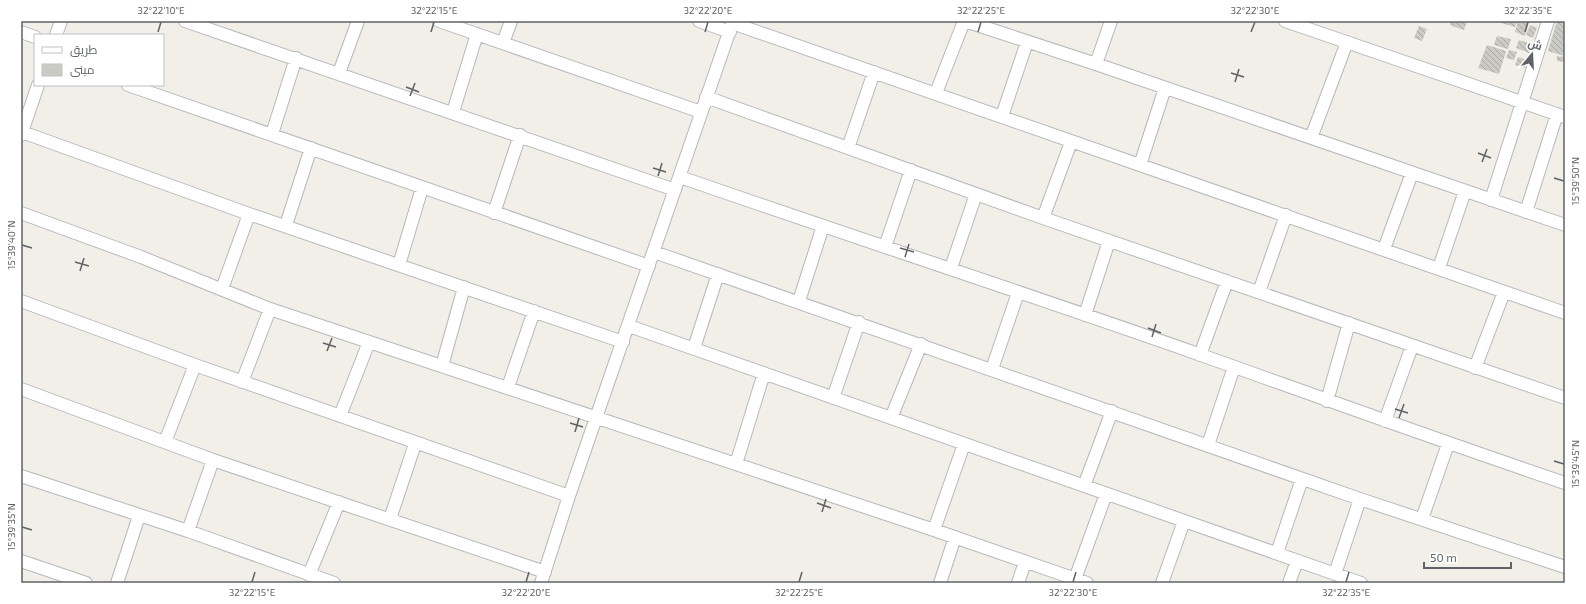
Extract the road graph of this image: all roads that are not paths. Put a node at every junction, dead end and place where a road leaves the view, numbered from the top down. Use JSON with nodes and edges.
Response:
{"nodes":[{"id":1,"x":61,"y":21,"type":"edge"},
{"id":2,"x":186,"y":21,"type":"edge"},
{"id":3,"x":358,"y":21,"type":"edge"},
{"id":4,"x":439,"y":21,"type":"edge"},
{"id":5,"x":511,"y":21,"type":"edge"},
{"id":6,"x":699,"y":21,"type":"edge"},
{"id":7,"x":965,"y":21,"type":"edge"},
{"id":8,"x":1111,"y":21,"type":"edge"},
{"id":9,"x":1284,"y":21,"type":"edge"},
{"id":10,"x":1548,"y":21,"type":"edge"},
{"id":11,"x":1300,"y":23,"type":"edge"},
{"id":12,"x":732,"y":25,"type":"edge"},
{"id":13,"x":21,"y":32,"type":"edge"},
{"id":14,"x":56,"y":34,"type":"edge"},
{"id":15,"x":477,"y":34,"type":"junction"},
{"id":16,"x":34,"y":37,"type":"edge"},
{"id":17,"x":1027,"y":42,"type":"junction"},
{"id":18,"x":1348,"y":42,"type":"junction"},
{"id":19,"x":503,"y":43,"type":"junction"},
{"id":20,"x":296,"y":58,"type":"junction"},
{"id":21,"x":1096,"y":64,"type":"junction"},
{"id":22,"x":339,"y":72,"type":"junction"},
{"id":23,"x":874,"y":72,"type":"junction"},
{"id":24,"x":38,"y":86,"type":"edge"},
{"id":25,"x":131,"y":86,"type":"edge"},
{"id":26,"x":1165,"y":88,"type":"junction"},
{"id":27,"x":936,"y":93,"type":"junction"},
{"id":28,"x":706,"y":97,"type":"junction"},
{"id":29,"x":1521,"y":102,"type":"junction"},
{"id":30,"x":453,"y":112,"type":"junction"},
{"id":31,"x":701,"y":112,"type":"junction"},
{"id":32,"x":1002,"y":116,"type":"junction"},
{"id":33,"x":1561,"y":116,"type":"edge"},
{"id":34,"x":24,"y":119,"type":"edge"},
{"id":35,"x":21,"y":133,"type":"edge"},
{"id":36,"x":272,"y":134,"type":"junction"},
{"id":37,"x":520,"y":135,"type":"junction"},
{"id":38,"x":1311,"y":138,"type":"junction"},
{"id":39,"x":1071,"y":142,"type":"junction"},
{"id":40,"x":311,"y":148,"type":"junction"},
{"id":41,"x":848,"y":148,"type":"junction"},
{"id":42,"x":1140,"y":165,"type":"junction"},
{"id":43,"x":911,"y":170,"type":"junction"},
{"id":44,"x":1412,"y":173,"type":"junction"},
{"id":45,"x":680,"y":177,"type":"junction"},
{"id":46,"x":422,"y":188,"type":"junction"},
{"id":47,"x":675,"y":190,"type":"junction"},
{"id":48,"x":1465,"y":191,"type":"junction"},
{"id":49,"x":976,"y":194,"type":"junction"},
{"id":50,"x":1491,"y":200,"type":"junction"},
{"id":51,"x":1526,"y":212,"type":"junction"},
{"id":52,"x":21,"y":213,"type":"edge"},
{"id":53,"x":494,"y":213,"type":"junction"},
{"id":54,"x":249,"y":214,"type":"junction"},
{"id":55,"x":1286,"y":216,"type":"junction"},
{"id":56,"x":1044,"y":218,"type":"junction"},
{"id":57,"x":286,"y":225,"type":"junction"},
{"id":58,"x":1565,"y":225,"type":"edge"},
{"id":59,"x":823,"y":226,"type":"junction"},
{"id":60,"x":1109,"y":241,"type":"junction"},
{"id":61,"x":885,"y":247,"type":"junction"},
{"id":62,"x":1384,"y":249,"type":"junction"},
{"id":63,"x":654,"y":252,"type":"junction"},
{"id":64,"x":398,"y":265,"type":"junction"},
{"id":65,"x":649,"y":266,"type":"junction"},
{"id":66,"x":951,"y":268,"type":"junction"},
{"id":67,"x":1439,"y":268,"type":"junction"},
{"id":68,"x":718,"y":274,"type":"junction"},
{"id":69,"x":1227,"y":281,"type":"junction"},
{"id":70,"x":464,"y":287,"type":"junction"},
{"id":71,"x":222,"y":289,"type":"junction"},
{"id":72,"x":1018,"y":292,"type":"junction"},
{"id":73,"x":1260,"y":292,"type":"junction"},
{"id":74,"x":1504,"y":292,"type":"junction"},
{"id":75,"x":21,"y":301,"type":"edge"},
{"id":76,"x":799,"y":301,"type":"junction"},
{"id":77,"x":270,"y":309,"type":"junction"},
{"id":78,"x":534,"y":311,"type":"junction"},
{"id":79,"x":1565,"y":313,"type":"edge"},
{"id":80,"x":1085,"y":315,"type":"junction"},
{"id":81,"x":859,"y":322,"type":"junction"},
{"id":82,"x":1349,"y":323,"type":"junction"},
{"id":83,"x":629,"y":326,"type":"junction"},
{"id":84,"x":369,"y":342,"type":"junction"},
{"id":85,"x":623,"y":342,"type":"junction"},
{"id":86,"x":921,"y":344,"type":"junction"},
{"id":87,"x":1412,"y":346,"type":"junction"},
{"id":88,"x":694,"y":348,"type":"junction"},
{"id":89,"x":1200,"y":355,"type":"junction"},
{"id":90,"x":195,"y":365,"type":"junction"},
{"id":91,"x":442,"y":366,"type":"junction"},
{"id":92,"x":1234,"y":367,"type":"junction"},
{"id":93,"x":1475,"y":368,"type":"junction"},
{"id":94,"x":992,"y":369,"type":"junction"},
{"id":95,"x":764,"y":373,"type":"junction"},
{"id":96,"x":242,"y":382,"type":"junction"},
{"id":97,"x":508,"y":387,"type":"junction"},
{"id":98,"x":21,"y":389,"type":"edge"},
{"id":99,"x":833,"y":398,"type":"junction"},
{"id":100,"x":1565,"y":398,"type":"edge"},
{"id":101,"x":1327,"y":401,"type":"junction"},
{"id":102,"x":1112,"y":411,"type":"junction"},
{"id":103,"x":340,"y":416,"type":"junction"},
{"id":104,"x":597,"y":418,"type":"junction"},
{"id":105,"x":891,"y":418,"type":"junction"},
{"id":106,"x":1385,"y":421,"type":"junction"},
{"id":107,"x":165,"y":442,"type":"junction"},
{"id":108,"x":415,"y":444,"type":"junction"},
{"id":109,"x":964,"y":444,"type":"junction"},
{"id":110,"x":1448,"y":444,"type":"junction"},
{"id":111,"x":1208,"y":445,"type":"junction"},
{"id":112,"x":213,"y":460,"type":"junction"},
{"id":113,"x":736,"y":464,"type":"junction"},
{"id":114,"x":21,"y":476,"type":"edge"},
{"id":115,"x":1302,"y":479,"type":"junction"},
{"id":116,"x":1565,"y":483,"type":"edge"},
{"id":117,"x":1084,"y":486,"type":"junction"},
{"id":118,"x":1106,"y":494,"type":"junction"},
{"id":119,"x":569,"y":496,"type":"junction"},
{"id":120,"x":1360,"y":499,"type":"junction"},
{"id":121,"x":339,"y":502,"type":"junction"},
{"id":122,"x":139,"y":516,"type":"junction"},
{"id":123,"x":390,"y":519,"type":"junction"},
{"id":124,"x":1422,"y":519,"type":"junction"},
{"id":125,"x":1184,"y":521,"type":"junction"},
{"id":126,"x":934,"y":530,"type":"junction"},
{"id":127,"x":188,"y":531,"type":"junction"},
{"id":128,"x":955,"y":538,"type":"junction"},
{"id":129,"x":1277,"y":553,"type":"junction"},
{"id":130,"x":21,"y":561,"type":"edge"},
{"id":131,"x":1297,"y":561,"type":"junction"},
{"id":132,"x":1026,"y":562,"type":"junction"},
{"id":133,"x":1565,"y":567,"type":"edge"},
{"id":134,"x":1335,"y":574,"type":"junction"},
{"id":135,"x":309,"y":575,"type":"junction"},
{"id":136,"x":543,"y":578,"type":"edge"},
{"id":137,"x":1075,"y":579,"type":"junction"},
{"id":138,"x":79,"y":582,"type":"edge"},
{"id":139,"x":117,"y":583,"type":"edge"},
{"id":140,"x":334,"y":583,"type":"edge"},
{"id":141,"x":940,"y":583,"type":"edge"},
{"id":142,"x":1018,"y":583,"type":"edge"},
{"id":143,"x":1087,"y":583,"type":"edge"},
{"id":144,"x":1162,"y":583,"type":"edge"},
{"id":145,"x":1288,"y":583,"type":"edge"},
{"id":146,"x":1361,"y":583,"type":"edge"}],
"edges":[{"from":1,"to":14,"type":"street"},
{"from":2,"to":20,"type":"street"},
{"from":3,"to":22,"type":"street"},
{"from":4,"to":15,"type":"street"},
{"from":5,"to":19,"type":"street"},
{"from":6,"to":12,"type":"street"},
{"from":7,"to":17,"type":"street"},
{"from":7,"to":27,"type":"street"},
{"from":8,"to":21,"type":"street"},
{"from":9,"to":11,"type":"street"},
{"from":10,"to":29,"type":"street"},
{"from":11,"to":18,"type":"street"},
{"from":12,"to":23,"type":"street"},
{"from":12,"to":28,"type":"street"},
{"from":13,"to":16,"type":"street"},
{"from":15,"to":19,"type":"street"},
{"from":15,"to":30,"type":"street"},
{"from":17,"to":21,"type":"street"},
{"from":17,"to":32,"type":"street"},
{"from":18,"to":29,"type":"street"},
{"from":18,"to":38,"type":"street"},
{"from":19,"to":31,"type":"street"},
{"from":20,"to":22,"type":"street"},
{"from":20,"to":36,"type":"street"},
{"from":21,"to":26,"type":"street"},
{"from":22,"to":30,"type":"street"},
{"from":23,"to":27,"type":"street"},
{"from":23,"to":41,"type":"street"},
{"from":24,"to":34,"type":"street"},
{"from":25,"to":36,"type":"street"},
{"from":26,"to":38,"type":"street"},
{"from":26,"to":42,"type":"street"},
{"from":27,"to":32,"type":"street"},
{"from":28,"to":31,"type":"street"},
{"from":28,"to":41,"type":"street"},
{"from":29,"to":33,"type":"street"},
{"from":29,"to":50,"type":"street"},
{"from":30,"to":37,"type":"street"},
{"from":31,"to":45,"type":"street"},
{"from":32,"to":39,"type":"street"},
{"from":33,"to":51,"type":"street"},
{"from":34,"to":35,"type":"street"},
{"from":35,"to":54,"type":"street"},
{"from":36,"to":40,"type":"street"},
{"from":37,"to":47,"type":"street"},
{"from":37,"to":53,"type":"street"},
{"from":38,"to":44,"type":"street"},
{"from":39,"to":42,"type":"street"},
{"from":39,"to":56,"type":"street"},
{"from":40,"to":46,"type":"street"},
{"from":40,"to":57,"type":"street"},
{"from":41,"to":43,"type":"street"},
{"from":42,"to":55,"type":"street"},
{"from":43,"to":49,"type":"street"},
{"from":43,"to":61,"type":"street"},
{"from":44,"to":48,"type":"street"},
{"from":44,"to":62,"type":"street"},
{"from":45,"to":47,"type":"street"},
{"from":45,"to":59,"type":"street"},
{"from":46,"to":53,"type":"street"},
{"from":46,"to":64,"type":"street"},
{"from":47,"to":63,"type":"street"},
{"from":48,"to":50,"type":"street"},
{"from":48,"to":67,"type":"street"},
{"from":49,"to":56,"type":"street"},
{"from":49,"to":66,"type":"street"},
{"from":50,"to":51,"type":"street"},
{"from":51,"to":58,"type":"street"},
{"from":52,"to":71,"type":"street"},
{"from":53,"to":65,"type":"street"},
{"from":54,"to":57,"type":"street"},
{"from":54,"to":71,"type":"street"},
{"from":55,"to":62,"type":"street"},
{"from":55,"to":73,"type":"street"},
{"from":56,"to":60,"type":"street"},
{"from":57,"to":64,"type":"street"},
{"from":59,"to":61,"type":"street"},
{"from":59,"to":76,"type":"street"},
{"from":60,"to":69,"type":"street"},
{"from":60,"to":80,"type":"street"},
{"from":61,"to":66,"type":"street"},
{"from":62,"to":67,"type":"street"},
{"from":63,"to":65,"type":"street"},
{"from":63,"to":68,"type":"street"},
{"from":64,"to":70,"type":"street"},
{"from":65,"to":83,"type":"street"},
{"from":66,"to":72,"type":"street"},
{"from":67,"to":74,"type":"street"},
{"from":68,"to":76,"type":"street"},
{"from":68,"to":88,"type":"street"},
{"from":69,"to":73,"type":"street"},
{"from":69,"to":89,"type":"street"},
{"from":70,"to":78,"type":"street"},
{"from":70,"to":91,"type":"street"},
{"from":71,"to":77,"type":"street"},
{"from":72,"to":80,"type":"street"},
{"from":72,"to":94,"type":"street"},
{"from":73,"to":82,"type":"street"},
{"from":74,"to":79,"type":"street"},
{"from":74,"to":93,"type":"street"},
{"from":75,"to":90,"type":"street"},
{"from":76,"to":81,"type":"street"},
{"from":77,"to":84,"type":"street"},
{"from":77,"to":96,"type":"street"},
{"from":78,"to":85,"type":"street"},
{"from":78,"to":97,"type":"street"},
{"from":80,"to":89,"type":"street"},
{"from":81,"to":86,"type":"street"},
{"from":81,"to":99,"type":"street"},
{"from":82,"to":87,"type":"street"},
{"from":82,"to":101,"type":"street"},
{"from":83,"to":85,"type":"street"},
{"from":83,"to":88,"type":"street"},
{"from":84,"to":91,"type":"street"},
{"from":84,"to":103,"type":"street"},
{"from":85,"to":104,"type":"street"},
{"from":86,"to":94,"type":"street"},
{"from":86,"to":105,"type":"street"},
{"from":87,"to":93,"type":"street"},
{"from":87,"to":106,"type":"street"},
{"from":88,"to":95,"type":"street"},
{"from":89,"to":92,"type":"street"},
{"from":90,"to":96,"type":"street"},
{"from":90,"to":107,"type":"street"},
{"from":91,"to":97,"type":"street"},
{"from":92,"to":101,"type":"street"},
{"from":92,"to":111,"type":"street"},
{"from":93,"to":100,"type":"street"},
{"from":94,"to":102,"type":"street"},
{"from":95,"to":99,"type":"street"},
{"from":95,"to":113,"type":"street"},
{"from":96,"to":103,"type":"street"},
{"from":97,"to":104,"type":"street"},
{"from":98,"to":107,"type":"street"},
{"from":99,"to":105,"type":"street"},
{"from":101,"to":106,"type":"street"},
{"from":102,"to":111,"type":"street"},
{"from":102,"to":117,"type":"street"},
{"from":103,"to":108,"type":"street"},
{"from":104,"to":113,"type":"street"},
{"from":104,"to":119,"type":"street"},
{"from":105,"to":109,"type":"street"},
{"from":106,"to":110,"type":"street"},
{"from":107,"to":112,"type":"street"},
{"from":108,"to":119,"type":"street"},
{"from":108,"to":123,"type":"street"},
{"from":109,"to":117,"type":"street"},
{"from":109,"to":126,"type":"street"},
{"from":110,"to":116,"type":"street"},
{"from":110,"to":124,"type":"street"},
{"from":111,"to":115,"type":"street"},
{"from":112,"to":121,"type":"street"},
{"from":112,"to":127,"type":"street"},
{"from":113,"to":126,"type":"street"},
{"from":114,"to":122,"type":"street"},
{"from":115,"to":120,"type":"street"},
{"from":115,"to":129,"type":"street"},
{"from":117,"to":118,"type":"street"},
{"from":118,"to":125,"type":"street"},
{"from":118,"to":137,"type":"street"},
{"from":119,"to":136,"type":"street"},
{"from":120,"to":124,"type":"street"},
{"from":120,"to":134,"type":"street"},
{"from":121,"to":123,"type":"street"},
{"from":121,"to":135,"type":"street"},
{"from":122,"to":127,"type":"street"},
{"from":122,"to":139,"type":"street"},
{"from":123,"to":136,"type":"street"},
{"from":124,"to":133,"type":"street"},
{"from":125,"to":129,"type":"street"},
{"from":125,"to":144,"type":"street"},
{"from":126,"to":128,"type":"street"},
{"from":127,"to":135,"type":"street"},
{"from":128,"to":132,"type":"street"},
{"from":128,"to":141,"type":"street"},
{"from":129,"to":131,"type":"street"},
{"from":130,"to":138,"type":"street"},
{"from":131,"to":134,"type":"street"},
{"from":131,"to":145,"type":"street"},
{"from":132,"to":137,"type":"street"},
{"from":132,"to":142,"type":"street"},
{"from":134,"to":146,"type":"street"},
{"from":135,"to":140,"type":"street"},
{"from":137,"to":143,"type":"street"}]}
